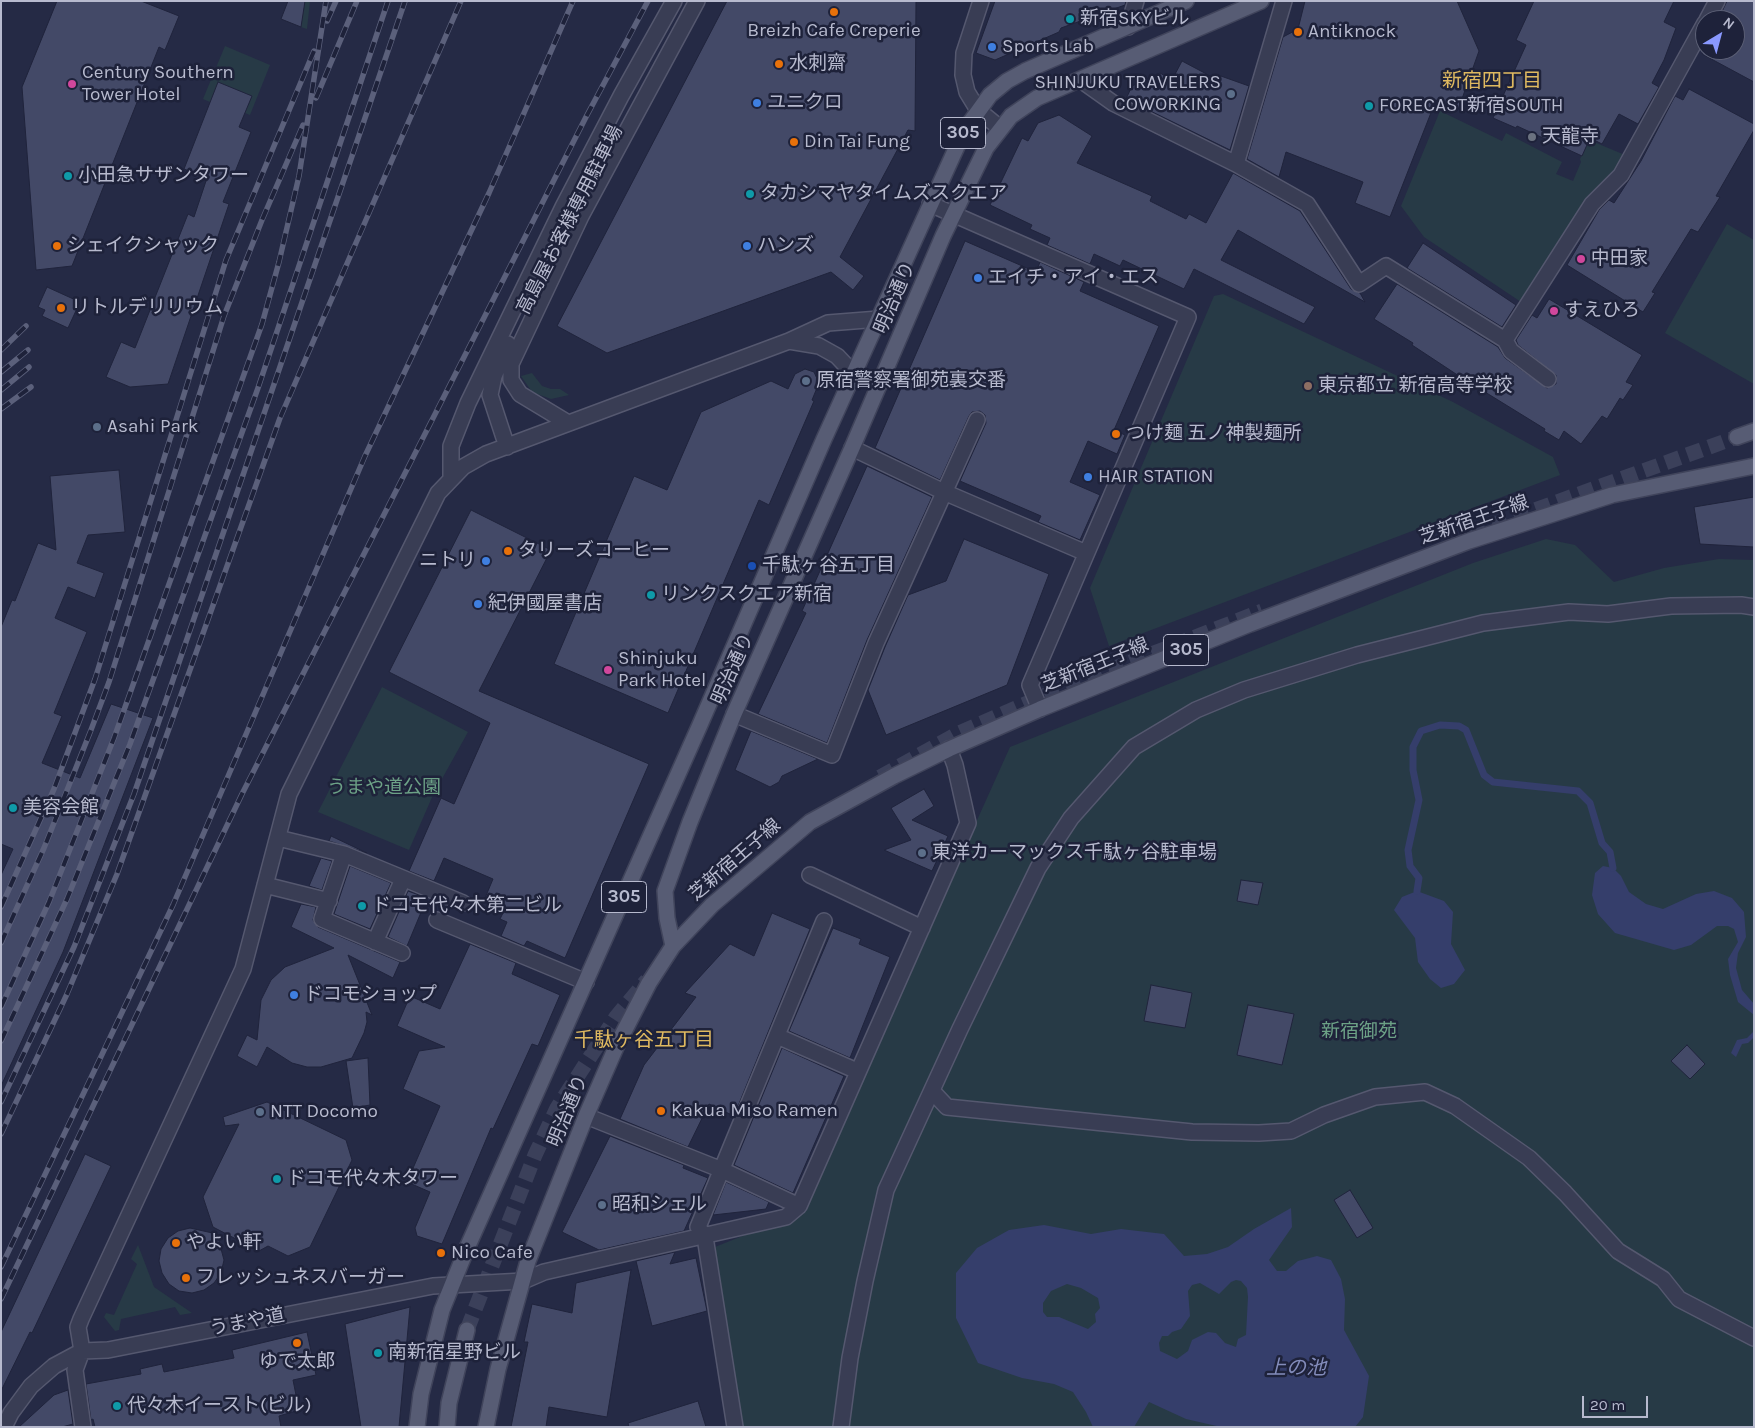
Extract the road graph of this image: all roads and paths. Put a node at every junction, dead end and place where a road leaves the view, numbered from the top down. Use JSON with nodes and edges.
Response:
{"nodes":[{"id":1,"x":674,"y":1,"type":"edge"},
{"id":2,"x":686,"y":1,"type":"edge"},
{"id":3,"x":697,"y":1,"type":"edge"},
{"id":4,"x":981,"y":1,"type":"edge"},
{"id":5,"x":1136,"y":1,"type":"edge"},
{"id":6,"x":1186,"y":1,"type":"edge"},
{"id":7,"x":1261,"y":1,"type":"edge"},
{"id":8,"x":1284,"y":1,"type":"edge"},
{"id":9,"x":1128,"y":26,"type":"junction"},
{"id":10,"x":1695,"y":41,"type":"edge"},
{"id":11,"x":1082,"y":81,"type":"junction"},
{"id":12,"x":978,"y":110,"type":"junction"},
{"id":13,"x":1000,"y":128,"type":"junction"},
{"id":14,"x":1236,"y":164,"type":"junction"},
{"id":15,"x":930,"y":204,"type":"junction"},
{"id":16,"x":953,"y":214,"type":"junction"},
{"id":17,"x":879,"y":319,"type":"junction"},
{"id":18,"x":1505,"y":340,"type":"junction"},
{"id":19,"x":789,"y":341,"type":"junction"},
{"id":20,"x":854,"y":374,"type":"junction"},
{"id":21,"x":1548,"y":379,"type":"dead end"},
{"id":22,"x":977,"y":420,"type":"dead end"},
{"id":23,"x":568,"y":423,"type":"junction"},
{"id":24,"x":1754,"y":431,"type":"edge"},
{"id":25,"x":1737,"y":437,"type":"tunnel mouth"},
{"id":26,"x":507,"y":447,"type":"junction"},
{"id":27,"x":852,"y":448,"type":"junction"},
{"id":28,"x":1754,"y":466,"type":"edge"},
{"id":29,"x":451,"y":477,"type":"junction"},
{"id":30,"x":944,"y":492,"type":"junction"},
{"id":31,"x":1086,"y":553,"type":"junction"},
{"id":32,"x":1754,"y":607,"type":"edge"},
{"id":33,"x":1040,"y":709,"type":"junction"},
{"id":34,"x":734,"y":714,"type":"junction"},
{"id":35,"x":948,"y":750,"type":"junction"},
{"id":36,"x":278,"y":838,"type":"junction"},
{"id":37,"x":344,"y":854,"type":"junction"},
{"id":38,"x":810,"y":875,"type":"dead end"},
{"id":39,"x":403,"y":879,"type":"junction"},
{"id":40,"x":265,"y":885,"type":"junction"},
{"id":41,"x":329,"y":901,"type":"junction"},
{"id":42,"x":463,"y":903,"type":"dead end"},
{"id":43,"x":437,"y":920,"type":"dead end"},
{"id":44,"x":824,"y":921,"type":"dead end"},
{"id":45,"x":922,"y":928,"type":"junction"},
{"id":46,"x":375,"y":942,"type":"junction"},
{"id":47,"x":673,"y":946,"type":"junction"},
{"id":48,"x":402,"y":953,"type":"dead end"},
{"id":49,"x":586,"y":982,"type":"junction"},
{"id":50,"x":776,"y":1036,"type":"junction"},
{"id":51,"x":856,"y":1071,"type":"junction"},
{"id":52,"x":932,"y":1091,"type":"junction"},
{"id":53,"x":586,"y":1116,"type":"junction"},
{"id":54,"x":722,"y":1170,"type":"junction"},
{"id":55,"x":799,"y":1206,"type":"junction"},
{"id":56,"x":705,"y":1237,"type":"junction"},
{"id":57,"x":523,"y":1281,"type":"junction"},
{"id":58,"x":452,"y":1284,"type":"junction"},
{"id":59,"x":467,"y":1330,"type":"tunnel mouth"},
{"id":60,"x":1754,"y":1338,"type":"edge"},
{"id":61,"x":82,"y":1350,"type":"junction"},
{"id":62,"x":4,"y":1427,"type":"edge"},
{"id":63,"x":83,"y":1427,"type":"edge"},
{"id":64,"x":417,"y":1427,"type":"edge"},
{"id":65,"x":447,"y":1427,"type":"edge"},
{"id":66,"x":486,"y":1427,"type":"edge"},
{"id":67,"x":735,"y":1427,"type":"edge"},
{"id":68,"x":842,"y":1427,"type":"edge"}],
"edges":[{"from":1,"to":29,"type":"street"},
{"from":2,"to":26,"type":"street","name":"高島屋お客様専用駐車場"},
{"from":3,"to":23,"type":"street"},
{"from":4,"to":12,"type":"street"},
{"from":5,"to":9,"type":"street"},
{"from":6,"to":9,"type":"main road","name":"明治通り","number":"305"},
{"from":7,"to":11,"type":"main road","name":"明治通り","number":"305"},
{"from":8,"to":14,"type":"street"},
{"from":9,"to":12,"type":"main road","name":"明治通り","number":"305"},
{"from":10,"to":18,"type":"street"},
{"from":11,"to":13,"type":"main road","name":"明治通り","number":"305"},
{"from":11,"to":14,"type":"street"},
{"from":12,"to":13,"type":"street"},
{"from":12,"to":15,"type":"main road","name":"明治通り","number":"305"},
{"from":13,"to":16,"type":"main road","name":"明治通り","number":"305"},
{"from":14,"to":18,"type":"street"},
{"from":15,"to":16,"type":"street"},
{"from":15,"to":17,"type":"main road","name":"明治通り","number":"305"},
{"from":16,"to":27,"type":"main road","name":"明治通り","number":"305"},
{"from":16,"to":31,"type":"street"},
{"from":17,"to":19,"type":"street"},
{"from":17,"to":20,"type":"main road","name":"明治通り","number":"305"},
{"from":18,"to":21,"type":"street"},
{"from":19,"to":20,"type":"street"},
{"from":19,"to":23,"type":"street"},
{"from":20,"to":49,"type":"main road","name":"明治通り","number":"305"},
{"from":22,"to":30,"type":"street"},
{"from":23,"to":26,"type":"street"},
{"from":24,"to":25,"type":"main road"},
{"from":26,"to":29,"type":"street"},
{"from":27,"to":30,"type":"street"},
{"from":27,"to":34,"type":"main road","name":"明治通り","number":"305"},
{"from":28,"to":33,"type":"main road","name":"芝新宿王子線","number":"305"},
{"from":29,"to":36,"type":"street"},
{"from":30,"to":31,"type":"street"},
{"from":30,"to":34,"type":"street"},
{"from":31,"to":33,"type":"street"},
{"from":32,"to":52,"type":"street"},
{"from":33,"to":35,"type":"main road","name":"芝新宿王子線","number":"305"},
{"from":34,"to":47,"type":"main road","name":"明治通り","number":"305"},
{"from":35,"to":45,"type":"street"},
{"from":35,"to":47,"type":"main road","name":"芝新宿王子線","number":"305"},
{"from":36,"to":37,"type":"street"},
{"from":36,"to":40,"type":"street"},
{"from":37,"to":39,"type":"street"},
{"from":37,"to":41,"type":"street"},
{"from":38,"to":45,"type":"street"},
{"from":39,"to":42,"type":"street"},
{"from":39,"to":46,"type":"street"},
{"from":40,"to":41,"type":"street"},
{"from":40,"to":61,"type":"street"},
{"from":41,"to":46,"type":"street"},
{"from":43,"to":49,"type":"street"},
{"from":44,"to":50,"type":"street"},
{"from":45,"to":51,"type":"street"},
{"from":46,"to":48,"type":"street"},
{"from":47,"to":53,"type":"main road","name":"明治通り","number":"305"},
{"from":49,"to":58,"type":"main road","name":"明治通り","number":"305"},
{"from":50,"to":51,"type":"street"},
{"from":50,"to":54,"type":"street"},
{"from":51,"to":55,"type":"street"},
{"from":52,"to":60,"type":"street"},
{"from":52,"to":68,"type":"street"},
{"from":53,"to":54,"type":"street"},
{"from":53,"to":57,"type":"main road","name":"明治通り","number":"305"},
{"from":54,"to":55,"type":"street"},
{"from":54,"to":56,"type":"street"},
{"from":55,"to":56,"type":"street","name":"うまや道"},
{"from":56,"to":57,"type":"street","name":"うまや道"},
{"from":56,"to":67,"type":"street"},
{"from":57,"to":58,"type":"street","name":"うまや道"},
{"from":57,"to":66,"type":"main road","name":"明治通り","number":"305"},
{"from":58,"to":61,"type":"street","name":"うまや道"},
{"from":58,"to":64,"type":"main road","name":"明治通り","number":"305"},
{"from":59,"to":65,"type":"main road"},
{"from":61,"to":62,"type":"street","name":"うまや道"},
{"from":61,"to":63,"type":"street"}]}
